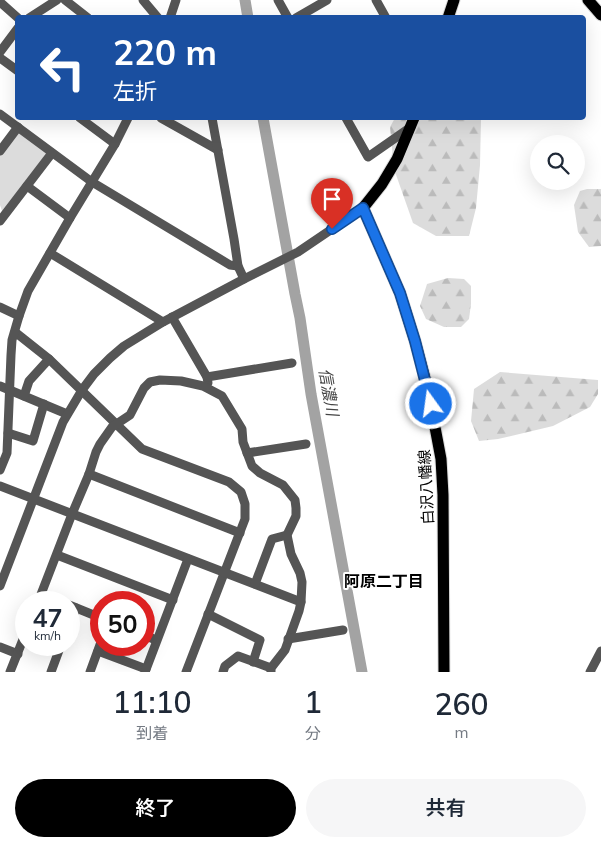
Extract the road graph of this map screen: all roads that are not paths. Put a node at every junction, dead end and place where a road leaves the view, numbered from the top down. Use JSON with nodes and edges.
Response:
{"nodes":[{"id":1,"x":57,"y":0,"type":"edge"},
{"id":2,"x":65,"y":0,"type":"edge"},
{"id":3,"x":143,"y":0,"type":"edge"},
{"id":4,"x":176,"y":0,"type":"edge"},
{"id":5,"x":278,"y":0,"type":"edge"},
{"id":6,"x":327,"y":0,"type":"edge"},
{"id":7,"x":376,"y":0,"type":"edge"},
{"id":8,"x":454,"y":0,"type":"edge"},
{"id":9,"x":588,"y":0,"type":"edge"},
{"id":10,"x":0,"y":2,"type":"edge"},
{"id":11,"x":15,"y":15,"type":"edge"},
{"id":12,"x":33,"y":15,"type":"edge"},
{"id":13,"x":84,"y":15,"type":"edge"},
{"id":14,"x":156,"y":15,"type":"edge"},
{"id":15,"x":171,"y":15,"type":"edge"},
{"id":16,"x":286,"y":15,"type":"edge"},
{"id":17,"x":301,"y":15,"type":"edge"},
{"id":18,"x":384,"y":15,"type":"edge"},
{"id":19,"x":449,"y":15,"type":"edge"},
{"id":20,"x":601,"y":15,"type":"edge"},
{"id":21,"x":15,"y":32,"type":"edge"},
{"id":22,"x":0,"y":52,"type":"edge"},
{"id":23,"x":0,"y":58,"type":"edge"},
{"id":24,"x":15,"y":69,"type":"edge"},
{"id":25,"x":0,"y":114,"type":"edge"},
{"id":26,"x":83,"y":120,"type":"edge"},
{"id":27,"x":127,"y":120,"type":"edge"},
{"id":28,"x":166,"y":120,"type":"edge"},
{"id":29,"x":212,"y":120,"type":"edge"},
{"id":30,"x":347,"y":120,"type":"edge"},
{"id":31,"x":412,"y":122,"type":"edge"},
{"id":32,"x":18,"y":128,"type":"junction"},
{"id":33,"x":115,"y":144,"type":"junction"},
{"id":34,"x":218,"y":150,"type":"junction"},
{"id":35,"x":0,"y":151,"type":"edge"},
{"id":36,"x":52,"y":153,"type":"junction"},
{"id":37,"x":92,"y":182,"type":"junction"},
{"id":38,"x":27,"y":186,"type":"junction"},
{"id":39,"x":363,"y":208,"type":"junction"},
{"id":40,"x":70,"y":218,"type":"junction"},
{"id":41,"x":0,"y":221,"type":"edge"},
{"id":42,"x":50,"y":253,"type":"junction"},
{"id":43,"x":238,"y":266,"type":"junction"},
{"id":44,"x":244,"y":279,"type":"junction"},
{"id":45,"x":0,"y":307,"type":"edge"},
{"id":46,"x":19,"y":316,"type":"junction"},
{"id":47,"x":172,"y":317,"type":"junction"},
{"id":48,"x":163,"y":322,"type":"junction"},
{"id":49,"x":15,"y":332,"type":"junction"},
{"id":50,"x":49,"y":358,"type":"junction"},
{"id":51,"x":292,"y":363,"type":"dead end"},
{"id":52,"x":207,"y":378,"type":"junction"},
{"id":53,"x":4,"y":388,"type":"edge"},
{"id":54,"x":82,"y":390,"type":"junction"},
{"id":55,"x":211,"y":390,"type":"junction"},
{"id":56,"x":24,"y":396,"type":"junction"},
{"id":57,"x":44,"y":404,"type":"junction"},
{"id":58,"x":67,"y":414,"type":"junction"},
{"id":59,"x":116,"y":424,"type":"junction"},
{"id":60,"x":8,"y":433,"type":"junction"},
{"id":61,"x":306,"y":444,"type":"dead end"},
{"id":62,"x":247,"y":453,"type":"junction"},
{"id":63,"x":0,"y":470,"type":"edge"},
{"id":64,"x":89,"y":474,"type":"junction"},
{"id":65,"x":0,"y":486,"type":"edge"},
{"id":66,"x":33,"y":499,"type":"junction"},
{"id":67,"x":72,"y":514,"type":"junction"},
{"id":68,"x":240,"y":533,"type":"junction"},
{"id":69,"x":287,"y":535,"type":"junction"},
{"id":70,"x":56,"y":555,"type":"junction"},
{"id":71,"x":188,"y":559,"type":"junction"},
{"id":72,"x":224,"y":572,"type":"junction"},
{"id":73,"x":255,"y":584,"type":"junction"},
{"id":74,"x":0,"y":586,"type":"edge"},
{"id":75,"x":43,"y":591,"type":"edge"},
{"id":76,"x":173,"y":600,"type":"junction"},
{"id":77,"x":301,"y":602,"type":"junction"},
{"id":78,"x":208,"y":614,"type":"junction"},
{"id":79,"x":343,"y":630,"type":"dead end"},
{"id":80,"x":288,"y":639,"type":"junction"},
{"id":81,"x":156,"y":640,"type":"joint"},
{"id":82,"x":0,"y":647,"type":"edge"},
{"id":83,"x":601,"y":651,"type":"edge"},
{"id":84,"x":15,"y":653,"type":"edge"},
{"id":85,"x":17,"y":656,"type":"edge"},
{"id":86,"x":57,"y":656,"type":"edge"},
{"id":87,"x":96,"y":656,"type":"edge"},
{"id":88,"x":117,"y":656,"type":"edge"},
{"id":89,"x":253,"y":662,"type":"junction"},
{"id":90,"x":271,"y":670,"type":"edge"},
{"id":91,"x":145,"y":671,"type":"edge"},
{"id":92,"x":10,"y":672,"type":"edge"},
{"id":93,"x":51,"y":672,"type":"edge"},
{"id":94,"x":90,"y":672,"type":"edge"},
{"id":95,"x":186,"y":672,"type":"edge"},
{"id":96,"x":223,"y":672,"type":"edge"},
{"id":97,"x":444,"y":672,"type":"edge"},
{"id":98,"x":590,"y":672,"type":"edge"}],
"edges":[{"from":1,"to":12,"type":"street"},
{"from":2,"to":13,"type":"street"},
{"from":3,"to":14,"type":"street"},
{"from":4,"to":15,"type":"street"},
{"from":5,"to":16,"type":"street"},
{"from":6,"to":17,"type":"street"},
{"from":7,"to":18,"type":"street"},
{"from":8,"to":19,"type":"main road"},
{"from":9,"to":20,"type":"main road"},
{"from":10,"to":11,"type":"street"},
{"from":21,"to":22,"type":"street"},
{"from":23,"to":24,"type":"street"},
{"from":25,"to":32,"type":"street"},
{"from":26,"to":33,"type":"street"},
{"from":27,"to":33,"type":"street"},
{"from":28,"to":34,"type":"street"},
{"from":29,"to":34,"type":"street"},
{"from":30,"to":31,"type":"street"},
{"from":31,"to":39,"type":"main road"},
{"from":32,"to":35,"type":"street"},
{"from":32,"to":36,"type":"street"},
{"from":33,"to":37,"type":"street"},
{"from":34,"to":43,"type":"street"},
{"from":36,"to":37,"type":"street"},
{"from":36,"to":38,"type":"street"},
{"from":37,"to":40,"type":"street"},
{"from":37,"to":43,"type":"street"},
{"from":38,"to":40,"type":"street"},
{"from":38,"to":41,"type":"street"},
{"from":39,"to":44,"type":"street"},
{"from":39,"to":97,"type":"main road","name":"白沢八幡線"},
{"from":40,"to":42,"type":"street"},
{"from":42,"to":46,"type":"street"},
{"from":42,"to":48,"type":"street"},
{"from":43,"to":44,"type":"street"},
{"from":44,"to":47,"type":"street"},
{"from":45,"to":46,"type":"street"},
{"from":46,"to":49,"type":"street"},
{"from":47,"to":48,"type":"street"},
{"from":47,"to":52,"type":"street"},
{"from":48,"to":54,"type":"street"},
{"from":49,"to":50,"type":"street"},
{"from":49,"to":53,"type":"street"},
{"from":50,"to":54,"type":"street"},
{"from":50,"to":56,"type":"street"},
{"from":51,"to":52,"type":"street"},
{"from":52,"to":55,"type":"street"},
{"from":53,"to":56,"type":"street"},
{"from":53,"to":60,"type":"street"},
{"from":54,"to":58,"type":"street"},
{"from":54,"to":59,"type":"street"},
{"from":55,"to":59,"type":"street"},
{"from":55,"to":62,"type":"street"},
{"from":56,"to":57,"type":"street"},
{"from":57,"to":58,"type":"street"},
{"from":57,"to":60,"type":"street"},
{"from":58,"to":66,"type":"street"},
{"from":59,"to":64,"type":"street"},
{"from":59,"to":68,"type":"street"},
{"from":60,"to":63,"type":"street"},
{"from":61,"to":62,"type":"street"},
{"from":62,"to":69,"type":"street"},
{"from":64,"to":67,"type":"street"},
{"from":64,"to":68,"type":"street"},
{"from":65,"to":66,"type":"street"},
{"from":66,"to":67,"type":"street"},
{"from":66,"to":74,"type":"street"},
{"from":67,"to":70,"type":"street"},
{"from":67,"to":71,"type":"street"},
{"from":68,"to":72,"type":"street"},
{"from":69,"to":73,"type":"street"},
{"from":69,"to":77,"type":"street"},
{"from":70,"to":75,"type":"street"},
{"from":70,"to":76,"type":"street"},
{"from":71,"to":72,"type":"street"},
{"from":71,"to":76,"type":"street"},
{"from":72,"to":73,"type":"street"},
{"from":72,"to":78,"type":"street"},
{"from":73,"to":77,"type":"street"},
{"from":76,"to":81,"type":"street"},
{"from":77,"to":80,"type":"street"},
{"from":78,"to":89,"type":"street"},
{"from":78,"to":95,"type":"street"},
{"from":79,"to":80,"type":"street"},
{"from":80,"to":90,"type":"street"},
{"from":81,"to":91,"type":"street"},
{"from":82,"to":84,"type":"street"},
{"from":83,"to":98,"type":"street"},
{"from":85,"to":92,"type":"street"},
{"from":86,"to":93,"type":"street"},
{"from":87,"to":94,"type":"street"},
{"from":88,"to":91,"type":"street"},
{"from":89,"to":90,"type":"street"},
{"from":89,"to":96,"type":"street"}]}
